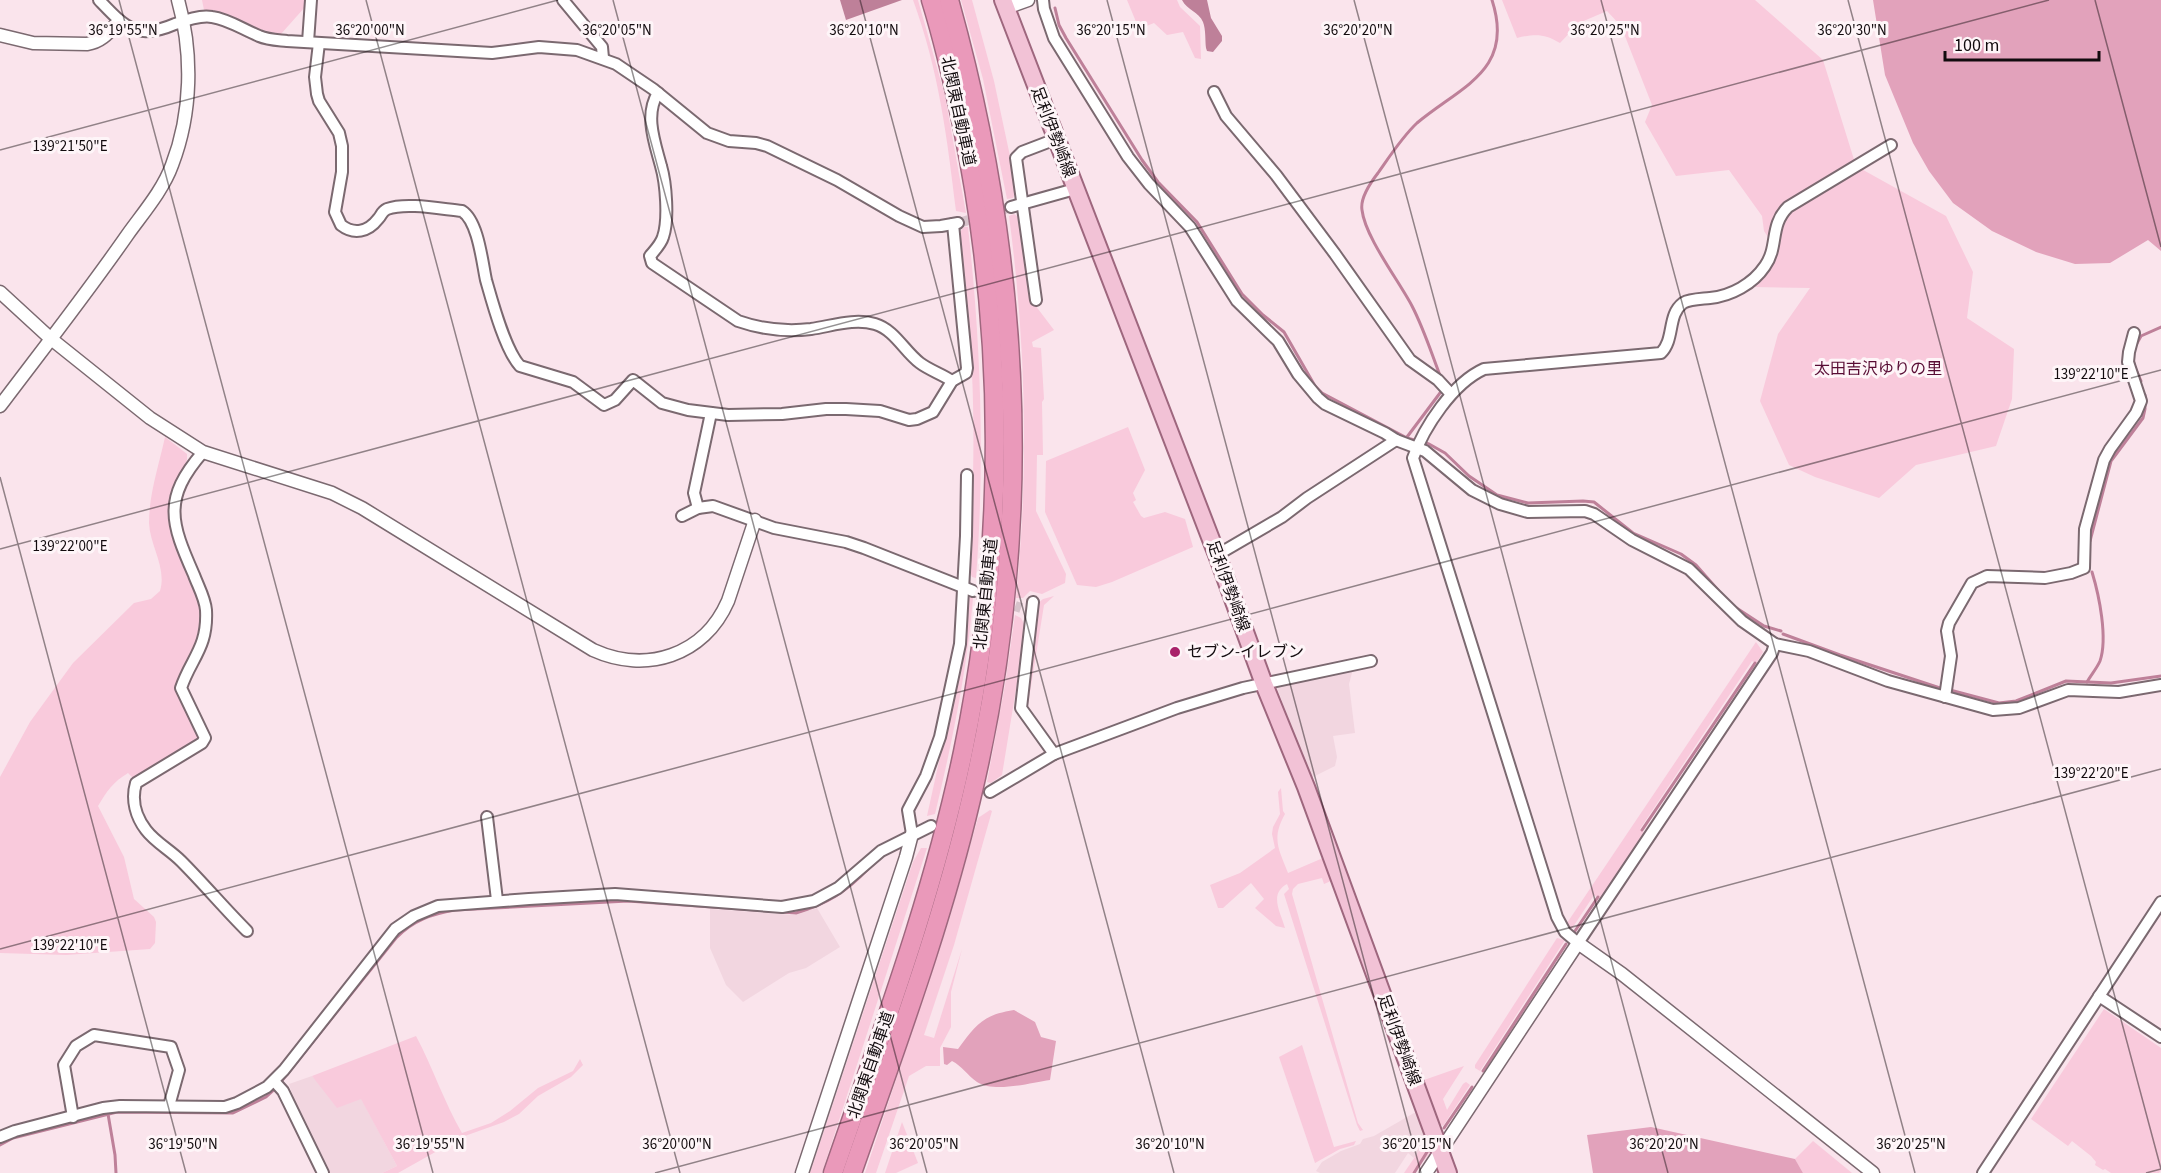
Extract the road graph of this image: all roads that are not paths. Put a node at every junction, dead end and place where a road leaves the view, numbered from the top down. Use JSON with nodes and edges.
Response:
{"nodes":[{"id":1,"x":99,"y":0,"type":"edge"},
{"id":2,"x":178,"y":0,"type":"edge"},
{"id":3,"x":311,"y":0,"type":"edge"},
{"id":4,"x":563,"y":0,"type":"edge"},
{"id":5,"x":931,"y":0,"type":"edge"},
{"id":6,"x":950,"y":0,"type":"edge"},
{"id":7,"x":1028,"y":0,"type":"edge"},
{"id":8,"x":1043,"y":0,"type":"edge"},
{"id":9,"x":1005,"y":4,"type":"edge"},
{"id":10,"x":119,"y":21,"type":"junction"},
{"id":11,"x":184,"y":21,"type":"junction"},
{"id":12,"x":0,"y":35,"type":"edge"},
{"id":13,"x":313,"y":43,"type":"junction"},
{"id":14,"x":603,"y":58,"type":"junction"},
{"id":15,"x":1214,"y":92,"type":"dead end"},
{"id":16,"x":658,"y":93,"type":"junction"},
{"id":17,"x":1056,"y":139,"type":"junction"},
{"id":18,"x":1891,"y":145,"type":"dead end"},
{"id":19,"x":1075,"y":189,"type":"junction"},
{"id":20,"x":1024,"y":203,"type":"junction"},
{"id":21,"x":1011,"y":207,"type":"tunnel mouth"},
{"id":22,"x":0,"y":292,"type":"edge"},
{"id":23,"x":1036,"y":300,"type":"dead end"},
{"id":24,"x":2134,"y":333,"type":"dead end"},
{"id":25,"x":50,"y":338,"type":"junction"},
{"id":26,"x":952,"y":381,"type":"junction"},
{"id":27,"x":1450,"y":393,"type":"junction"},
{"id":28,"x":0,"y":406,"type":"edge"},
{"id":29,"x":711,"y":413,"type":"junction"},
{"id":30,"x":1396,"y":440,"type":"junction"},
{"id":31,"x":1417,"y":447,"type":"junction"},
{"id":32,"x":202,"y":452,"type":"junction"},
{"id":33,"x":967,"y":475,"type":"dead end"},
{"id":34,"x":699,"y":508,"type":"junction"},
{"id":35,"x":682,"y":516,"type":"dead end"},
{"id":36,"x":755,"y":520,"type":"junction"},
{"id":37,"x":1217,"y":555,"type":"junction"},
{"id":38,"x":968,"y":589,"type":"junction"},
{"id":39,"x":1029,"y":608,"type":"dead end"},
{"id":40,"x":1775,"y":644,"type":"junction"},
{"id":41,"x":1371,"y":662,"type":"dead end"},
{"id":42,"x":1264,"y":684,"type":"junction"},
{"id":43,"x":2161,"y":685,"type":"edge"},
{"id":44,"x":1945,"y":697,"type":"junction"},
{"id":45,"x":1054,"y":754,"type":"junction"},
{"id":46,"x":990,"y":792,"type":"dead end"},
{"id":47,"x":487,"y":817,"type":"dead end"},
{"id":48,"x":931,"y":826,"type":"dead end"},
{"id":49,"x":912,"y":834,"type":"junction"},
{"id":50,"x":496,"y":900,"type":"junction"},
{"id":51,"x":2161,"y":902,"type":"edge"},
{"id":52,"x":247,"y":931,"type":"dead end"},
{"id":53,"x":1578,"y":943,"type":"junction"},
{"id":54,"x":2099,"y":996,"type":"junction"},
{"id":55,"x":2161,"y":1037,"type":"edge"},
{"id":56,"x":274,"y":1081,"type":"junction"},
{"id":57,"x":169,"y":1106,"type":"junction"},
{"id":58,"x":73,"y":1117,"type":"junction"},
{"id":59,"x":0,"y":1137,"type":"edge"},
{"id":60,"x":1440,"y":1152,"type":"junction"},
{"id":61,"x":323,"y":1173,"type":"edge"},
{"id":62,"x":802,"y":1173,"type":"edge"},
{"id":63,"x":834,"y":1173,"type":"edge"},
{"id":64,"x":852,"y":1173,"type":"edge"},
{"id":65,"x":1426,"y":1173,"type":"edge"},
{"id":66,"x":1448,"y":1173,"type":"edge"},
{"id":67,"x":1873,"y":1173,"type":"edge"},
{"id":68,"x":1983,"y":1173,"type":"edge"}],
"edges":[{"from":1,"to":10,"type":"street"},
{"from":2,"to":11,"type":"street"},
{"from":3,"to":13,"type":"street"},
{"from":4,"to":14,"type":"street"},
{"from":5,"to":63,"type":"highway","name":"北関東自動車道"},
{"from":6,"to":64,"type":"highway","name":"北関東自動車道"},
{"from":7,"to":9,"type":"street"},
{"from":8,"to":30,"type":"street"},
{"from":9,"to":17,"type":"main road","name":"足利伊勢崎線"},
{"from":10,"to":11,"type":"street"},
{"from":10,"to":12,"type":"street"},
{"from":11,"to":13,"type":"street"},
{"from":11,"to":25,"type":"street"},
{"from":13,"to":14,"type":"street"},
{"from":13,"to":29,"type":"street"},
{"from":14,"to":16,"type":"street"},
{"from":15,"to":27,"type":"street"},
{"from":16,"to":26,"type":"street"},
{"from":16,"to":26,"type":"street"},
{"from":17,"to":19,"type":"main road","name":"足利伊勢崎線"},
{"from":17,"to":20,"type":"street"},
{"from":18,"to":27,"type":"street"},
{"from":19,"to":20,"type":"street"},
{"from":19,"to":37,"type":"main road","name":"足利伊勢崎線"},
{"from":20,"to":21,"type":"street"},
{"from":20,"to":23,"type":"street"},
{"from":22,"to":25,"type":"street"},
{"from":24,"to":44,"type":"street"},
{"from":25,"to":28,"type":"street"},
{"from":25,"to":32,"type":"street"},
{"from":26,"to":29,"type":"street"},
{"from":27,"to":31,"type":"street"},
{"from":29,"to":34,"type":"street"},
{"from":30,"to":31,"type":"street"},
{"from":30,"to":37,"type":"street"},
{"from":31,"to":40,"type":"street"},
{"from":31,"to":53,"type":"street"},
{"from":32,"to":36,"type":"street"},
{"from":32,"to":52,"type":"street"},
{"from":33,"to":38,"type":"street"},
{"from":34,"to":35,"type":"street"},
{"from":34,"to":36,"type":"street"},
{"from":36,"to":38,"type":"street"},
{"from":37,"to":42,"type":"main road","name":"足利伊勢崎線"},
{"from":38,"to":49,"type":"street"},
{"from":39,"to":45,"type":"street"},
{"from":40,"to":44,"type":"street"},
{"from":40,"to":53,"type":"street"},
{"from":41,"to":42,"type":"street"},
{"from":42,"to":45,"type":"street"},
{"from":42,"to":60,"type":"main road","name":"足利伊勢崎線"},
{"from":43,"to":44,"type":"street"},
{"from":45,"to":46,"type":"street"},
{"from":47,"to":50,"type":"street"},
{"from":48,"to":49,"type":"street"},
{"from":49,"to":50,"type":"street"},
{"from":49,"to":62,"type":"street"},
{"from":50,"to":56,"type":"street"},
{"from":51,"to":54,"type":"street"},
{"from":53,"to":60,"type":"street"},
{"from":53,"to":67,"type":"street"},
{"from":54,"to":55,"type":"street"},
{"from":54,"to":68,"type":"street"},
{"from":56,"to":57,"type":"street"},
{"from":56,"to":61,"type":"street"},
{"from":57,"to":58,"type":"street"},
{"from":57,"to":58,"type":"street"},
{"from":58,"to":59,"type":"street"},
{"from":60,"to":65,"type":"street"},
{"from":60,"to":66,"type":"main road","name":"足利伊勢崎線"}]}
